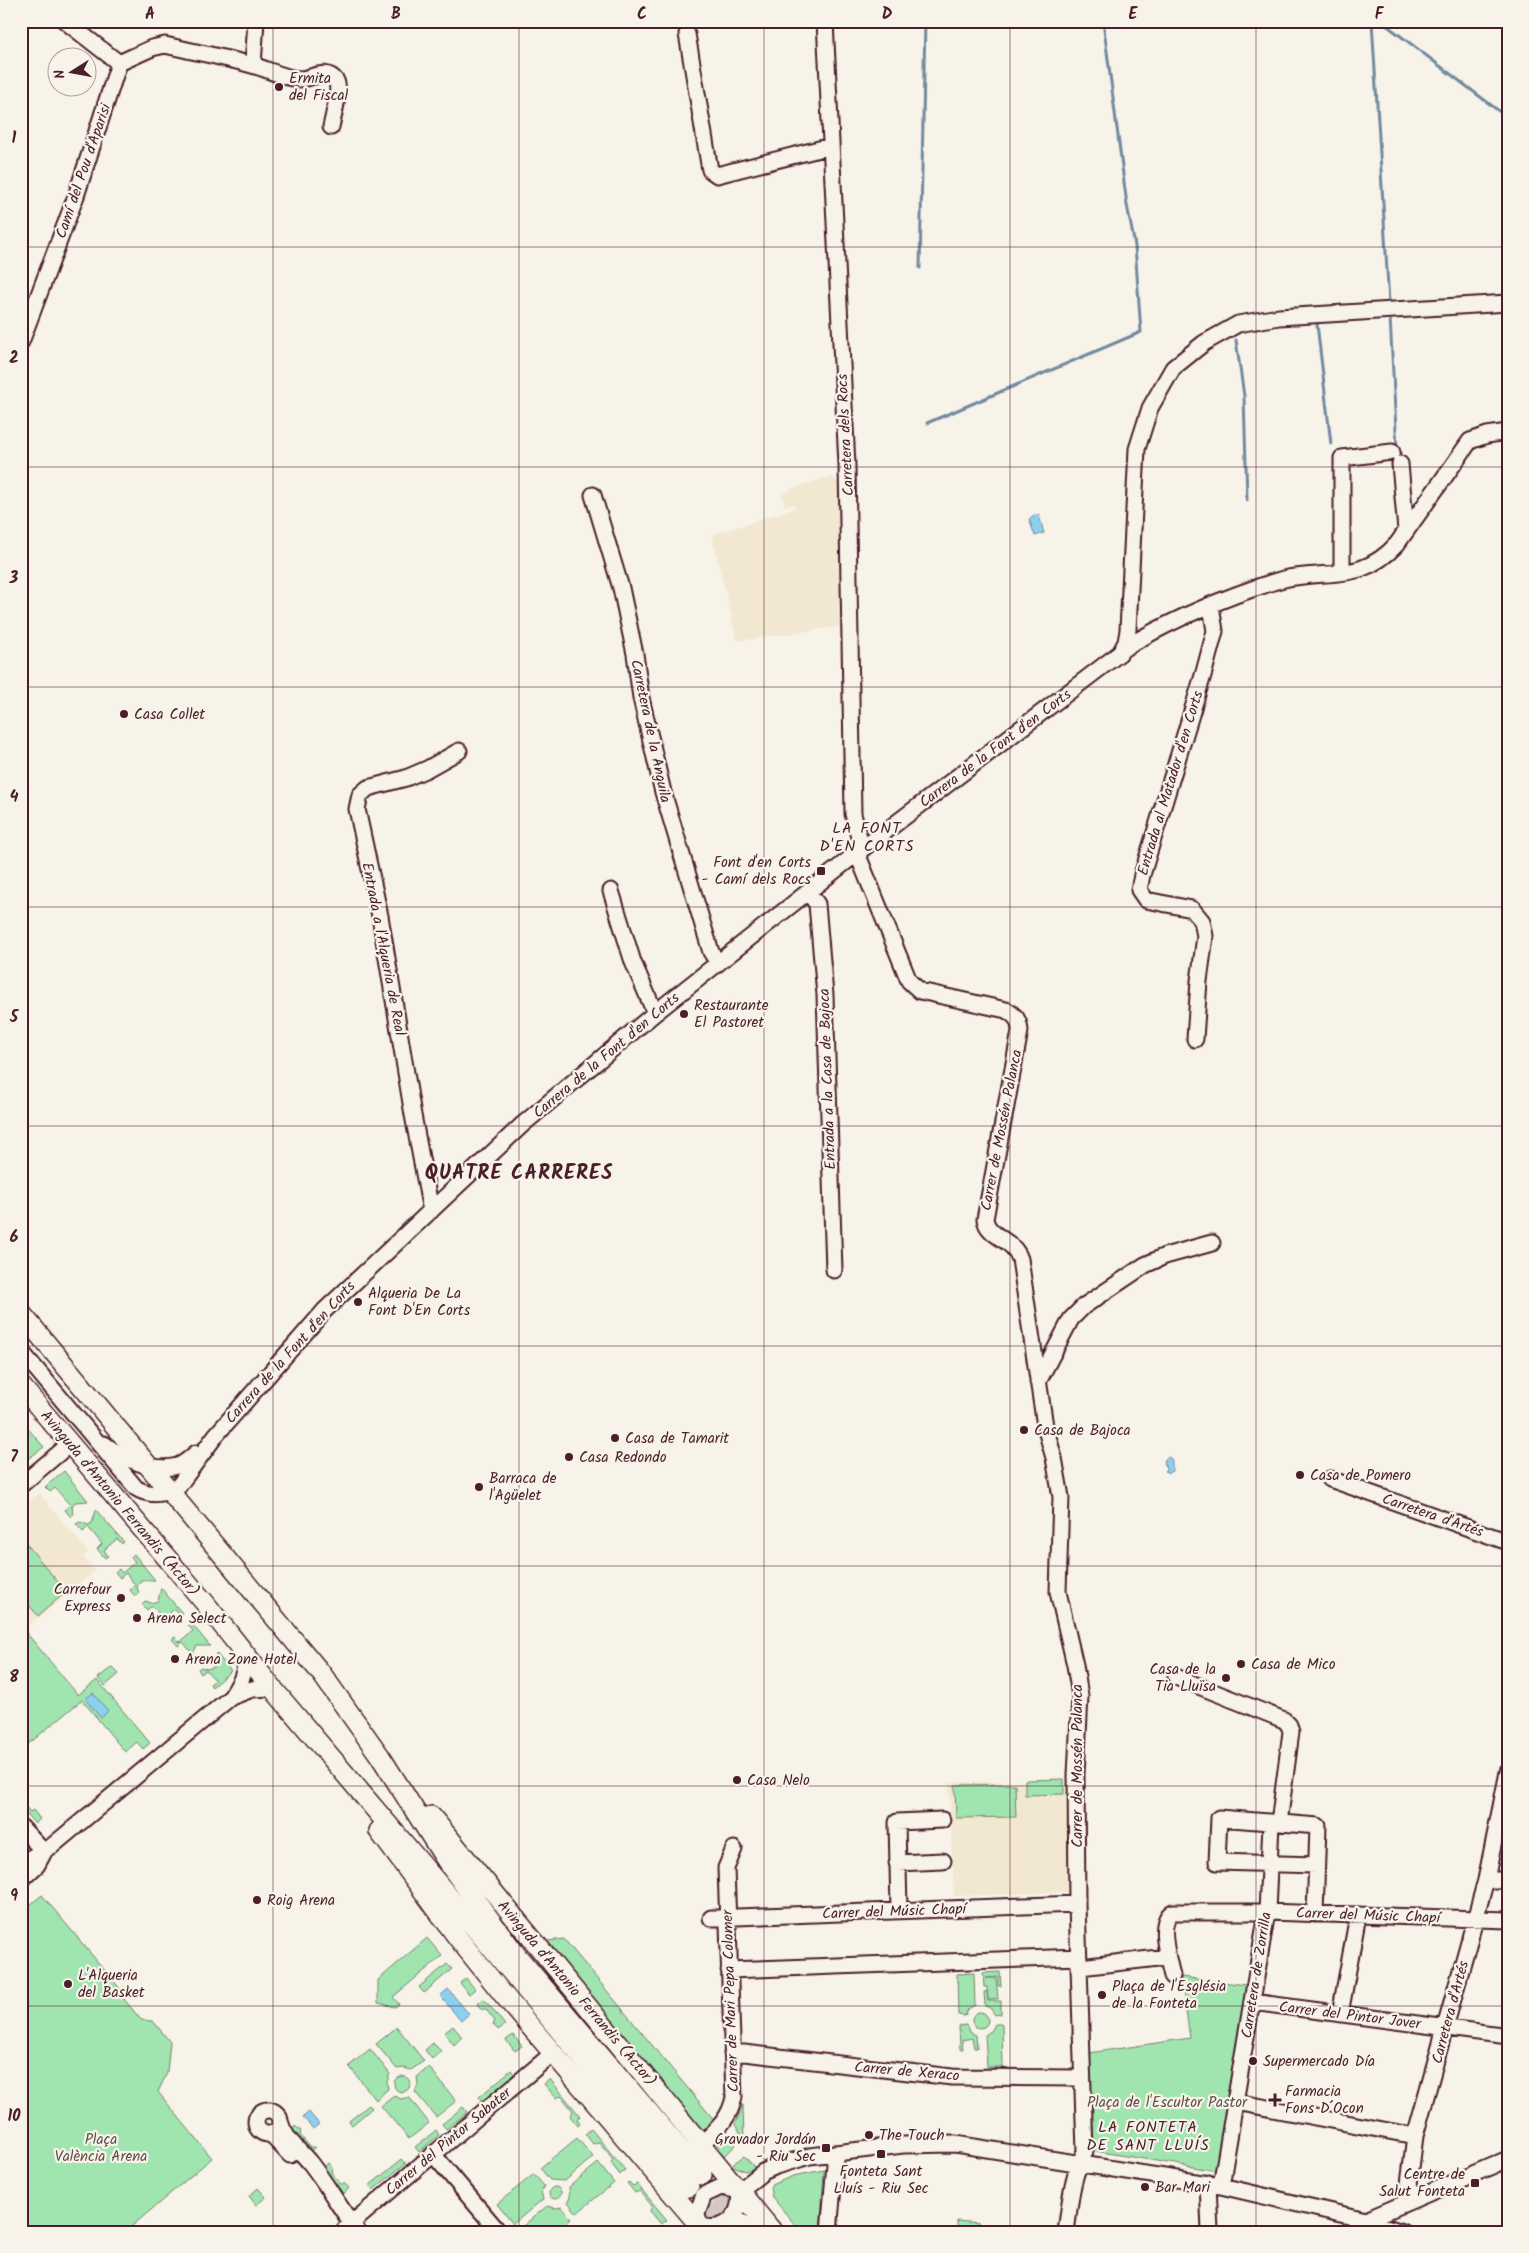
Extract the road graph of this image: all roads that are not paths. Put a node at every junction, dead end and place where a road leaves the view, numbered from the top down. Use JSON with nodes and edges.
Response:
{"nodes":[{"id":1,"x":65,"y":21,"type":"edge"},
{"id":2,"x":256,"y":21,"type":"edge"},
{"id":3,"x":825,"y":21,"type":"edge"},
{"id":4,"x":687,"y":34,"type":"dead end"},
{"id":5,"x":119,"y":63,"type":"junction"},
{"id":6,"x":253,"y":65,"type":"junction"},
{"id":7,"x":331,"y":127,"type":"dead end"},
{"id":8,"x":831,"y":146,"type":"junction"},
{"id":9,"x":1508,"y":303,"type":"edge"},
{"id":10,"x":21,"y":342,"type":"edge"},
{"id":11,"x":1508,"y":432,"type":"edge"},
{"id":12,"x":593,"y":495,"type":"dead end"},
{"id":13,"x":1406,"y":530,"type":"junction"},
{"id":14,"x":1342,"y":572,"type":"junction"},
{"id":15,"x":1211,"y":606,"type":"junction"},
{"id":16,"x":1123,"y":649,"type":"junction"},
{"id":17,"x":459,"y":751,"type":"dead end"},
{"id":18,"x":859,"y":851,"type":"junction"},
{"id":19,"x":611,"y":891,"type":"dead end"},
{"id":20,"x":808,"y":892,"type":"junction"},
{"id":21,"x":718,"y":963,"type":"junction"},
{"id":22,"x":655,"y":1014,"type":"junction"},
{"id":23,"x":1195,"y":1039,"type":"dead end"},
{"id":24,"x":431,"y":1211,"type":"junction"},
{"id":25,"x":1212,"y":1243,"type":"dead end"},
{"id":26,"x":834,"y":1270,"type":"dead end"},
{"id":27,"x":21,"y":1313,"type":"edge"},
{"id":28,"x":21,"y":1351,"type":"edge"},
{"id":29,"x":1038,"y":1382,"type":"junction"},
{"id":30,"x":21,"y":1386,"type":"edge"},
{"id":31,"x":87,"y":1428,"type":"junction"},
{"id":32,"x":216,"y":1435,"type":"junction"},
{"id":33,"x":71,"y":1443,"type":"junction"},
{"id":34,"x":147,"y":1465,"type":"junction"},
{"id":35,"x":1330,"y":1479,"type":"dead end"},
{"id":36,"x":21,"y":1485,"type":"edge"},
{"id":37,"x":170,"y":1492,"type":"junction"},
{"id":38,"x":1508,"y":1542,"type":"edge"},
{"id":39,"x":245,"y":1654,"type":"junction"},
{"id":40,"x":1176,"y":1677,"type":"dead end"},
{"id":41,"x":272,"y":1688,"type":"junction"},
{"id":42,"x":231,"y":1697,"type":"junction"},
{"id":43,"x":380,"y":1756,"type":"junction"},
{"id":44,"x":1508,"y":1772,"type":"edge"},
{"id":45,"x":352,"y":1782,"type":"junction"},
{"id":46,"x":942,"y":1820,"type":"dead end"},
{"id":47,"x":1275,"y":1823,"type":"junction"},
{"id":48,"x":1502,"y":1825,"type":"edge"},
{"id":49,"x":21,"y":1827,"type":"edge"},
{"id":50,"x":734,"y":1849,"type":"dead end"},
{"id":51,"x":30,"y":1857,"type":"edge"},
{"id":52,"x":943,"y":1861,"type":"dead end"},
{"id":53,"x":898,"y":1863,"type":"junction"},
{"id":54,"x":1269,"y":1864,"type":"junction"},
{"id":55,"x":1316,"y":1865,"type":"junction"},
{"id":56,"x":21,"y":1880,"type":"edge"},
{"id":57,"x":1486,"y":1880,"type":"junction"},
{"id":58,"x":1508,"y":1880,"type":"edge"},
{"id":59,"x":1077,"y":1904,"type":"junction"},
{"id":60,"x":899,"y":1910,"type":"junction"},
{"id":61,"x":1267,"y":1912,"type":"junction"},
{"id":62,"x":1314,"y":1914,"type":"junction"},
{"id":63,"x":1358,"y":1915,"type":"junction"},
{"id":64,"x":728,"y":1917,"type":"junction"},
{"id":65,"x":711,"y":1918,"type":"dead end"},
{"id":66,"x":1476,"y":1918,"type":"junction"},
{"id":67,"x":1508,"y":1920,"type":"edge"},
{"id":68,"x":1167,"y":1957,"type":"junction"},
{"id":69,"x":1080,"y":1962,"type":"junction"},
{"id":70,"x":729,"y":1970,"type":"junction"},
{"id":71,"x":1172,"y":1976,"type":"dead end"},
{"id":72,"x":1252,"y":2002,"type":"junction"},
{"id":73,"x":1340,"y":2014,"type":"junction"},
{"id":74,"x":1446,"y":2027,"type":"junction"},
{"id":75,"x":1508,"y":2036,"type":"edge"},
{"id":76,"x":552,"y":2054,"type":"junction"},
{"id":77,"x":732,"y":2054,"type":"junction"},
{"id":78,"x":1082,"y":2078,"type":"junction"},
{"id":79,"x":1236,"y":2102,"type":"junction"},
{"id":80,"x":280,"y":2121,"type":"junction"},
{"id":81,"x":267,"y":2134,"type":"junction"},
{"id":82,"x":1415,"y":2136,"type":"junction"},
{"id":83,"x":701,"y":2144,"type":"junction"},
{"id":84,"x":834,"y":2153,"type":"junction"},
{"id":85,"x":433,"y":2154,"type":"junction"},
{"id":86,"x":1508,"y":2159,"type":"edge"},
{"id":87,"x":1078,"y":2163,"type":"junction"},
{"id":88,"x":1215,"y":2184,"type":"junction"},
{"id":89,"x":739,"y":2191,"type":"junction"},
{"id":90,"x":1415,"y":2199,"type":"junction"},
{"id":91,"x":1366,"y":2220,"type":"junction"},
{"id":92,"x":1382,"y":2228,"type":"edge"},
{"id":93,"x":350,"y":2229,"type":"edge"},
{"id":94,"x":699,"y":2230,"type":"edge"},
{"id":95,"x":499,"y":2232,"type":"edge"},
{"id":96,"x":773,"y":2232,"type":"edge"},
{"id":97,"x":829,"y":2232,"type":"edge"},
{"id":98,"x":1066,"y":2232,"type":"edge"},
{"id":99,"x":1210,"y":2232,"type":"edge"},
{"id":100,"x":1402,"y":2232,"type":"edge"}],
"edges":[{"from":1,"to":5,"type":"street"},
{"from":2,"to":6,"type":"street"},
{"from":3,"to":8,"type":"street","name":"Carretera dels Rocs"},
{"from":4,"to":8,"type":"street"},
{"from":5,"to":6,"type":"street"},
{"from":5,"to":10,"type":"street","name":"Camí del Pou d'Aparisi"},
{"from":6,"to":7,"type":"street"},
{"from":8,"to":18,"type":"street","name":"Carretera dels Rocs"},
{"from":9,"to":16,"type":"street"},
{"from":11,"to":13,"type":"street","name":"Carrera de la Font d'en Corts"},
{"from":12,"to":21,"type":"street","name":"Carretera de la Anguila"},
{"from":13,"to":14,"type":"street","name":"Carrera de la Font d'en Corts"},
{"from":13,"to":14,"type":"street"},
{"from":14,"to":15,"type":"street","name":"Carrera de la Font d'en Corts"},
{"from":15,"to":16,"type":"street","name":"Carrera de la Font d'en Corts"},
{"from":15,"to":23,"type":"street","name":"Entrada al Matador d'en Corts"},
{"from":16,"to":18,"type":"street","name":"Carrera de la Font d'en Corts"},
{"from":17,"to":24,"type":"street","name":"Entrada a l'Alqueria de Real"},
{"from":18,"to":20,"type":"street","name":"Carrera de la Font d'en Corts"},
{"from":18,"to":29,"type":"street","name":"Carrer de Mossén Palanca"},
{"from":19,"to":22,"type":"street"},
{"from":20,"to":21,"type":"street","name":"Carrera de la Font d'en Corts"},
{"from":20,"to":26,"type":"street","name":"Entrada a la Casa de Bajoca"},
{"from":21,"to":22,"type":"street","name":"Carrera de la Font d'en Corts"},
{"from":22,"to":24,"type":"street","name":"Carrera de la Font d'en Corts"},
{"from":24,"to":32,"type":"street","name":"Carrera de la Font d'en Corts"},
{"from":25,"to":29,"type":"street"},
{"from":27,"to":34,"type":"main road","name":"Avinguda d'Antonio Ferrandis (Actor)"},
{"from":28,"to":31,"type":"street","name":"Avinguda d'Antonio Ferrandis (Actor)"},
{"from":29,"to":59,"type":"street","name":"Carrer de Mossén Palanca"},
{"from":30,"to":33,"type":"main road","name":"Avinguda d'Antonio Ferrandis (Actor)"},
{"from":31,"to":34,"type":"street","name":"Avinguda d'Antonio Ferrandis (Actor)"},
{"from":31,"to":37,"type":"street","name":"Avinguda d'Antonio Ferrandis (Actor)"},
{"from":32,"to":34,"type":"street"},
{"from":32,"to":37,"type":"street"},
{"from":33,"to":36,"type":"street"},
{"from":33,"to":39,"type":"main road","name":"Avinguda d'Antonio Ferrandis (Actor)"},
{"from":34,"to":37,"type":"main road","name":"Avinguda d'Antonio Ferrandis (Actor)"},
{"from":35,"to":38,"type":"street","name":"Carretera d'Artés"},
{"from":37,"to":43,"type":"main road","name":"Avinguda d'Antonio Ferrandis (Actor)"},
{"from":39,"to":41,"type":"main road","name":"Avinguda d'Antonio Ferrandis (Actor)"},
{"from":39,"to":42,"type":"street"},
{"from":40,"to":47,"type":"street","name":"Carretera de Zorrilla"},
{"from":41,"to":42,"type":"street"},
{"from":41,"to":45,"type":"main road","name":"Avinguda d'Antonio Ferrandis (Actor)"},
{"from":42,"to":51,"type":"street"},
{"from":43,"to":45,"type":"main road","name":"Avinguda d'Antonio Ferrandis (Actor)"},
{"from":43,"to":83,"type":"main road","name":"Avinguda d'Antonio Ferrandis (Actor)"},
{"from":44,"to":48,"type":"street","name":"Carretera d'Artés"},
{"from":45,"to":76,"type":"main road","name":"Avinguda d'Antonio Ferrandis (Actor)"},
{"from":46,"to":53,"type":"street"},
{"from":47,"to":54,"type":"street","name":"Carretera de Zorrilla"},
{"from":47,"to":54,"type":"street"},
{"from":47,"to":55,"type":"street"},
{"from":48,"to":57,"type":"street","name":"Carretera d'Artés"},
{"from":49,"to":51,"type":"street"},
{"from":50,"to":64,"type":"street","name":"Carrer de Mari Pepa Colomer"},
{"from":51,"to":56,"type":"street"},
{"from":52,"to":53,"type":"street"},
{"from":53,"to":60,"type":"street"},
{"from":54,"to":55,"type":"street"},
{"from":54,"to":61,"type":"street","name":"Carretera de Zorrilla"},
{"from":55,"to":62,"type":"street"},
{"from":57,"to":58,"type":"street"},
{"from":57,"to":66,"type":"street","name":"Carretera d'Artés"},
{"from":59,"to":60,"type":"street","name":"Carrer del Músic Chapí"},
{"from":59,"to":69,"type":"street","name":"Carrer de Mossén Palanca"},
{"from":60,"to":64,"type":"street","name":"Carrer del Músic Chapí"},
{"from":61,"to":62,"type":"street","name":"Carrer del Músic Chapí"},
{"from":61,"to":68,"type":"street","name":"Carrer del Músic Chapí"},
{"from":61,"to":72,"type":"street","name":"Carretera de Zorrilla"},
{"from":62,"to":63,"type":"street","name":"Carrer del Músic Chapí"},
{"from":63,"to":66,"type":"street","name":"Carrer del Músic Chapí"},
{"from":63,"to":73,"type":"street"},
{"from":64,"to":65,"type":"street","name":"Carrer del Músic Chapí"},
{"from":64,"to":70,"type":"street","name":"Carrer de Mari Pepa Colomer"},
{"from":66,"to":67,"type":"street","name":"Carrer del Músic Chapí"},
{"from":66,"to":74,"type":"street","name":"Carretera d'Artés"},
{"from":68,"to":69,"type":"street"},
{"from":68,"to":71,"type":"street"},
{"from":69,"to":70,"type":"street"},
{"from":69,"to":78,"type":"street","name":"Carrer de Mossén Palanca"},
{"from":70,"to":77,"type":"street","name":"Carrer de Mari Pepa Colomer"},
{"from":72,"to":73,"type":"street","name":"Carrer del Pintor Jover"},
{"from":72,"to":79,"type":"street","name":"Carretera de Zorrilla"},
{"from":73,"to":74,"type":"street","name":"Carrer del Pintor Jover"},
{"from":74,"to":75,"type":"street","name":"Carrer del Pintor Jover"},
{"from":74,"to":82,"type":"street","name":"Carretera d'Artés"},
{"from":76,"to":85,"type":"street","name":"Carrer del Pintor Sabater"},
{"from":76,"to":94,"type":"main road","name":"Avinguda d'Antonio Ferrandis (Actor)"},
{"from":77,"to":78,"type":"street","name":"Carrer de Xeraco"},
{"from":77,"to":83,"type":"street","name":"Carrer de Mari Pepa Colomer"},
{"from":78,"to":87,"type":"street","name":"Carrer de Mossén Palanca"},
{"from":79,"to":82,"type":"street"},
{"from":79,"to":88,"type":"street","name":"Carretera de Zorrilla"},
{"from":80,"to":81,"type":"street"},
{"from":80,"to":81,"type":"street"},
{"from":80,"to":93,"type":"street"},
{"from":81,"to":93,"type":"street"},
{"from":82,"to":90,"type":"street","name":"Carretera d'Artés"},
{"from":83,"to":89,"type":"main road","name":"Avinguda d'Antonio Ferrandis (Actor)"},
{"from":84,"to":87,"type":"street"},
{"from":84,"to":89,"type":"street"},
{"from":84,"to":97,"type":"street"},
{"from":85,"to":93,"type":"street","name":"Carrer del Pintor Sabater"},
{"from":85,"to":95,"type":"street"},
{"from":86,"to":90,"type":"street"},
{"from":87,"to":88,"type":"street"},
{"from":87,"to":98,"type":"street","name":"Carrer de Mossén Palanca"},
{"from":88,"to":91,"type":"street"},
{"from":88,"to":99,"type":"street","name":"Carretera de Zorrilla"},
{"from":89,"to":94,"type":"street"},
{"from":89,"to":94,"type":"street"},
{"from":89,"to":96,"type":"main road","name":"Avinguda d'Antonio Ferrandis (Actor)"},
{"from":90,"to":91,"type":"street"},
{"from":91,"to":92,"type":"street"},
{"from":92,"to":100,"type":"street"}]}
